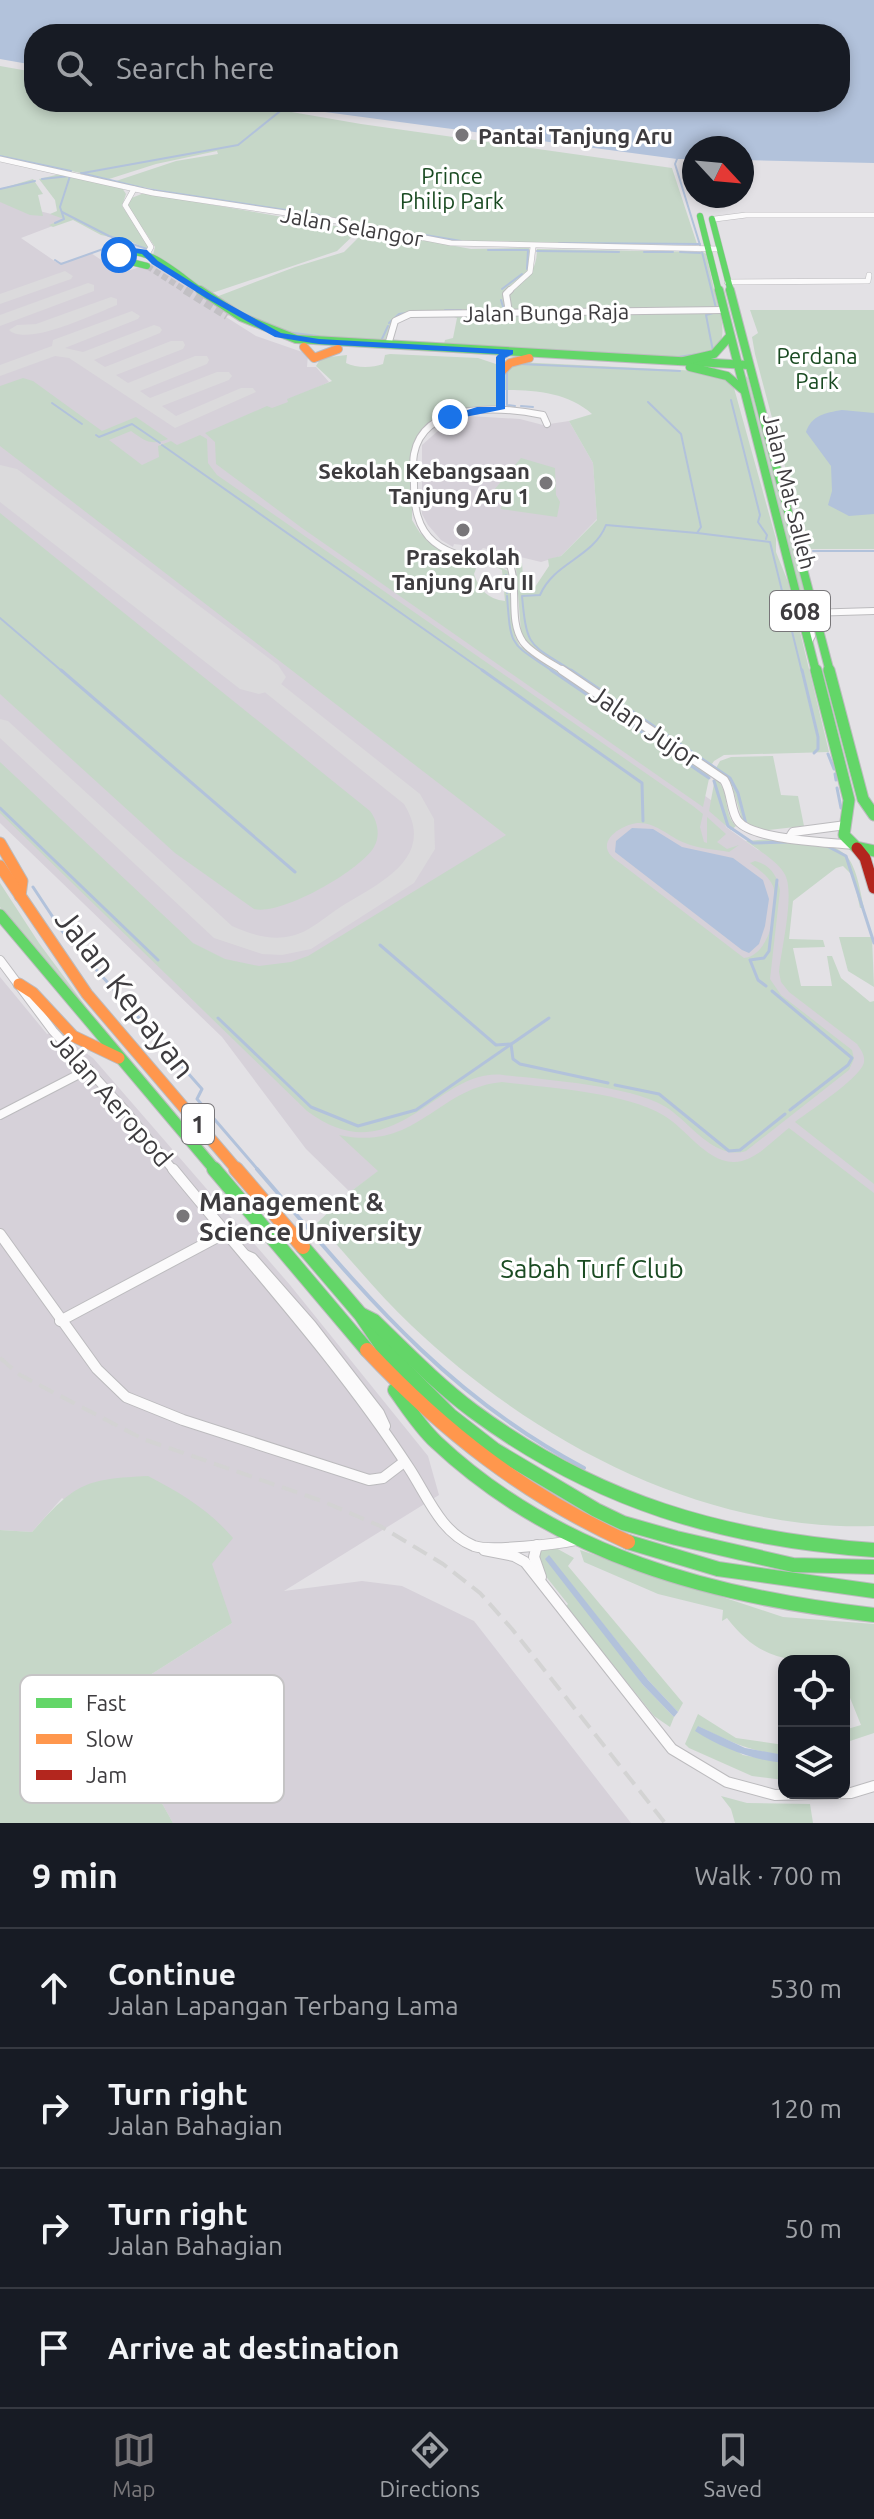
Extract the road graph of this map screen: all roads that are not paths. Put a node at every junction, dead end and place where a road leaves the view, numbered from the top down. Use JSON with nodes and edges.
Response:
{"nodes":[{"id":1,"x":0,"y":159,"type":"edge"},
{"id":2,"x":134,"y":189,"type":"junction"},
{"id":3,"x":874,"y":215,"type":"edge"},
{"id":4,"x":710,"y":216,"type":"joint"},
{"id":5,"x":533,"y":247,"type":"junction"},
{"id":6,"x":713,"y":249,"type":"junction"},
{"id":7,"x":147,"y":260,"type":"joint"},
{"id":8,"x":869,"y":275,"type":"dead end"},
{"id":9,"x":727,"y":282,"type":"junction"},
{"id":10,"x":723,"y":310,"type":"junction"},
{"id":11,"x":509,"y":312,"type":"junction"},
{"id":12,"x":227,"y":316,"type":"tunnel mouth"},
{"id":13,"x":730,"y":336,"type":"junction"},
{"id":14,"x":388,"y":345,"type":"junction"},
{"id":15,"x":503,"y":361,"type":"junction"},
{"id":16,"x":687,"y":364,"type":"junction"},
{"id":17,"x":744,"y":367,"type":"junction"},
{"id":18,"x":744,"y":391,"type":"junction"},
{"id":19,"x":501,"y":409,"type":"junction"},
{"id":20,"x":547,"y":424,"type":"dead end"},
{"id":21,"x":874,"y":611,"type":"edge"},
{"id":22,"x":814,"y":613,"type":"junction"},
{"id":23,"x":808,"y":643,"type":"junction"},
{"id":24,"x":874,"y":816,"type":"edge"},
{"id":25,"x":846,"y":824,"type":"junction"},
{"id":26,"x":791,"y":836,"type":"junction"},
{"id":27,"x":0,"y":843,"type":"edge"},
{"id":28,"x":854,"y":846,"type":"junction"},
{"id":29,"x":874,"y":851,"type":"edge"},
{"id":30,"x":0,"y":866,"type":"edge"},
{"id":31,"x":874,"y":888,"type":"edge"},
{"id":32,"x":20,"y":896,"type":"junction"},
{"id":33,"x":0,"y":915,"type":"edge"},
{"id":34,"x":0,"y":960,"type":"edge"},
{"id":35,"x":19,"y":984,"type":"junction"},
{"id":36,"x":120,"y":1058,"type":"junction"},
{"id":37,"x":89,"y":1069,"type":"junction"},
{"id":38,"x":0,"y":1115,"type":"edge"},
{"id":39,"x":225,"y":1233,"type":"junction"},
{"id":40,"x":0,"y":1234,"type":"edge"},
{"id":41,"x":361,"y":1315,"type":"junction"},
{"id":42,"x":60,"y":1321,"type":"junction"},
{"id":43,"x":373,"y":1354,"type":"junction"},
{"id":44,"x":404,"y":1462,"type":"junction"},
{"id":45,"x":577,"y":1540,"type":"junction"},
{"id":46,"x":537,"y":1545,"type":"junction"},
{"id":47,"x":476,"y":1547,"type":"junction"},
{"id":48,"x":874,"y":1550,"type":"edge"},
{"id":49,"x":874,"y":1567,"type":"edge"},
{"id":50,"x":544,"y":1585,"type":"junction"},
{"id":51,"x":874,"y":1591,"type":"edge"},
{"id":52,"x":874,"y":1615,"type":"edge"},
{"id":53,"x":874,"y":1786,"type":"edge"}],
"edges":[{"from":1,"to":2,"type":"street","name":"Jalan Selangor"},
{"from":2,"to":5,"type":"street","name":"Jalan Selangor"},
{"from":2,"to":7,"type":"street"},
{"from":3,"to":4,"type":"street"},
{"from":4,"to":6,"type":"main road","name":"Jalan Mat Salleh"},
{"from":5,"to":6,"type":"street","name":"Jalan Selangor"},
{"from":5,"to":11,"type":"street"},
{"from":6,"to":9,"type":"main road","name":"Jalan Mat Salleh"},
{"from":6,"to":10,"type":"main road","name":"Jalan Mat Salleh"},
{"from":7,"to":14,"type":"main road"},
{"from":8,"to":9,"type":"street"},
{"from":9,"to":17,"type":"main road","name":"Jalan Mat Salleh"},
{"from":10,"to":11,"type":"street","name":"Jalan Bunga Raja"},
{"from":10,"to":13,"type":"main road","name":"Jalan Mat Salleh"},
{"from":11,"to":14,"type":"street","name":"Jalan Bunga Raja"},
{"from":12,"to":15,"type":"main road"},
{"from":13,"to":16,"type":"main road"},
{"from":13,"to":17,"type":"main road","name":"Jalan Mat Salleh"},
{"from":14,"to":15,"type":"main road"},
{"from":15,"to":16,"type":"main road"},
{"from":15,"to":16,"type":"main road"},
{"from":15,"to":19,"type":"street"},
{"from":16,"to":17,"type":"main road"},
{"from":16,"to":18,"type":"main road"},
{"from":17,"to":18,"type":"main road","name":"Jalan Mat Salleh","number":"608"},
{"from":17,"to":22,"type":"main road","name":"Jalan Mat Salleh","number":"608"},
{"from":18,"to":23,"type":"main road","name":"Jalan Mat Salleh","number":"608"},
{"from":19,"to":20,"type":"street"},
{"from":19,"to":26,"type":"street","name":"Jalan Jujor"},
{"from":21,"to":22,"type":"street"},
{"from":22,"to":23,"type":"street"},
{"from":22,"to":24,"type":"main road","name":"Jalan Mat Salleh","number":"608"},
{"from":23,"to":25,"type":"main road","name":"Jalan Mat Salleh","number":"608"},
{"from":24,"to":25,"type":"main road","number":"608"},
{"from":25,"to":26,"type":"street"},
{"from":25,"to":28,"type":"main road","number":"608"},
{"from":26,"to":28,"type":"street"},
{"from":27,"to":32,"type":"main road"},
{"from":28,"to":29,"type":"main road"},
{"from":28,"to":31,"type":"main road","number":"608"},
{"from":30,"to":32,"type":"main road","name":"Jalan Kepayan","number":"1"},
{"from":32,"to":41,"type":"main road","name":"Jalan Kepayan","number":"1"},
{"from":33,"to":36,"type":"main road","name":"Jalan Kepayan","number":"1"},
{"from":34,"to":35,"type":"street","name":"Jalan Aeropod"},
{"from":35,"to":36,"type":"main road"},
{"from":35,"to":37,"type":"street","name":"Jalan Aeropod"},
{"from":36,"to":43,"type":"main road","name":"Jalan Kepayan","number":"1"},
{"from":37,"to":38,"type":"street"},
{"from":37,"to":39,"type":"street","name":"Jalan Aeropod"},
{"from":39,"to":42,"type":"street"},
{"from":39,"to":44,"type":"street","name":"Jalan Aeropod"},
{"from":40,"to":42,"type":"street"},
{"from":41,"to":48,"type":"main road"},
{"from":41,"to":49,"type":"main road","name":"Jalan Kepayan","number":"1"},
{"from":42,"to":44,"type":"street"},
{"from":43,"to":45,"type":"main road"},
{"from":43,"to":51,"type":"main road","name":"Jalan Kepayan","number":"1"},
{"from":44,"to":47,"type":"street","name":"Jalan Aeropod"},
{"from":45,"to":46,"type":"street"},
{"from":45,"to":52,"type":"main road"},
{"from":46,"to":47,"type":"street"},
{"from":46,"to":50,"type":"street"},
{"from":47,"to":50,"type":"street"},
{"from":50,"to":53,"type":"street"}]}
